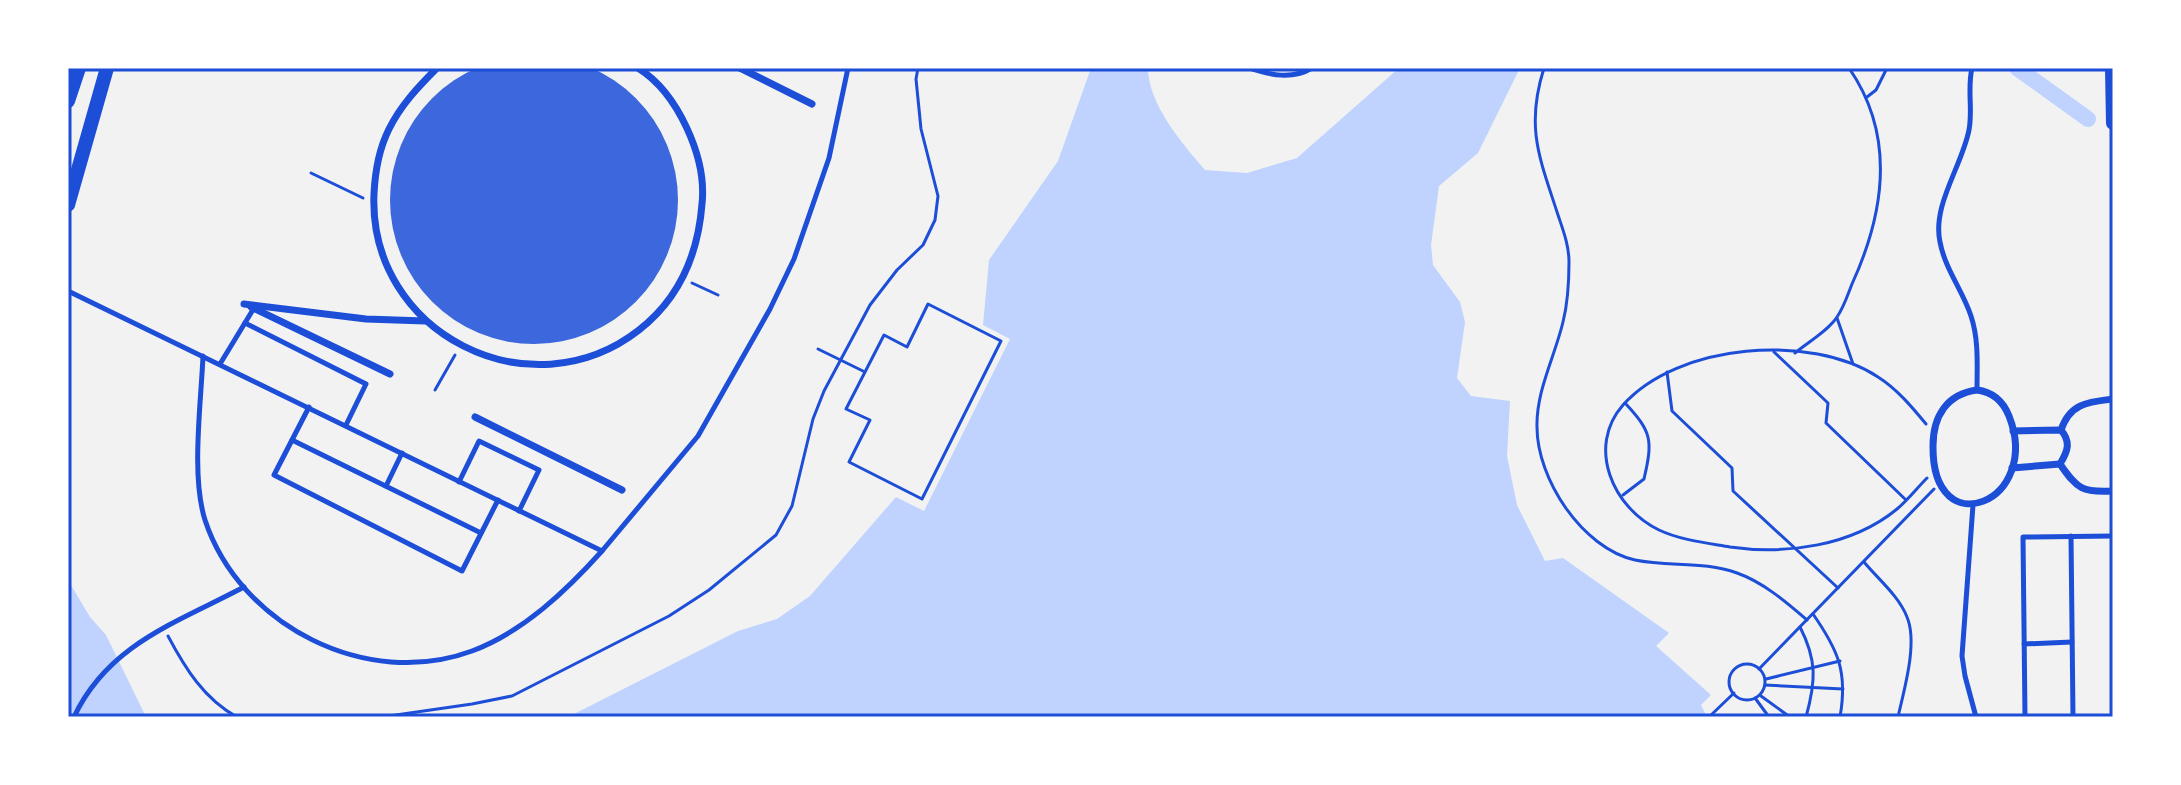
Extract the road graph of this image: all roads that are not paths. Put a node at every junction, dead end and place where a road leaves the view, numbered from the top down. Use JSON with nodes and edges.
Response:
{"nodes":[{"id":1,"x":79,"y":68,"type":"edge"},
{"id":2,"x":107,"y":68,"type":"edge"},
{"id":3,"x":437,"y":68,"type":"edge"},
{"id":4,"x":638,"y":68,"type":"edge"},
{"id":5,"x":740,"y":68,"type":"edge"},
{"id":6,"x":848,"y":68,"type":"edge"},
{"id":7,"x":1249,"y":68,"type":"edge"},
{"id":8,"x":1312,"y":68,"type":"edge"},
{"id":9,"x":1972,"y":68,"type":"edge"},
{"id":10,"x":2112,"y":68,"type":"edge"},
{"id":11,"x":68,"y":101,"type":"edge"},
{"id":12,"x":812,"y":104,"type":"dead end"},
{"id":13,"x":2113,"y":123,"type":"edge"},
{"id":14,"x":68,"y":205,"type":"edge"},
{"id":15,"x":68,"y":291,"type":"edge"},
{"id":16,"x":254,"y":308,"type":"junction"},
{"id":17,"x":426,"y":321,"type":"junction"},
{"id":18,"x":245,"y":323,"type":"junction"},
{"id":19,"x":203,"y":356,"type":"junction"},
{"id":20,"x":220,"y":364,"type":"junction"},
{"id":21,"x":390,"y":374,"type":"dead end"},
{"id":22,"x":1977,"y":390,"type":"junction"},
{"id":23,"x":2113,"y":399,"type":"edge"},
{"id":24,"x":309,"y":407,"type":"junction"},
{"id":25,"x":475,"y":417,"type":"dead end"},
{"id":26,"x":346,"y":425,"type":"junction"},
{"id":27,"x":2061,"y":430,"type":"junction"},
{"id":28,"x":2013,"y":431,"type":"junction"},
{"id":29,"x":292,"y":440,"type":"junction"},
{"id":30,"x":402,"y":453,"type":"junction"},
{"id":31,"x":2060,"y":464,"type":"junction"},
{"id":32,"x":2012,"y":468,"type":"junction"},
{"id":33,"x":459,"y":482,"type":"junction"},
{"id":34,"x":386,"y":486,"type":"junction"},
{"id":35,"x":622,"y":490,"type":"dead end"},
{"id":36,"x":2113,"y":491,"type":"edge"},
{"id":37,"x":498,"y":500,"type":"junction"},
{"id":38,"x":1973,"y":505,"type":"junction"},
{"id":39,"x":519,"y":511,"type":"junction"},
{"id":40,"x":481,"y":533,"type":"junction"},
{"id":41,"x":2071,"y":536,"type":"junction"},
{"id":42,"x":2113,"y":536,"type":"edge"},
{"id":43,"x":602,"y":551,"type":"junction"},
{"id":44,"x":244,"y":587,"type":"junction"},
{"id":45,"x":2072,"y":642,"type":"junction"},
{"id":46,"x":2024,"y":644,"type":"junction"},
{"id":47,"x":74,"y":717,"type":"edge"},
{"id":48,"x":1976,"y":717,"type":"edge"},
{"id":49,"x":2025,"y":717,"type":"edge"},
{"id":50,"x":2073,"y":717,"type":"edge"}],
"edges":[{"from":1,"to":11,"type":"main road"},
{"from":2,"to":14,"type":"main road"},
{"from":3,"to":17,"type":"street"},
{"from":4,"to":17,"type":"street"},
{"from":5,"to":12,"type":"street"},
{"from":6,"to":43,"type":"lane"},
{"from":7,"to":8,"type":"lane"},
{"from":9,"to":22,"type":"lane"},
{"from":10,"to":13,"type":"main road"},
{"from":15,"to":19,"type":"lane"},
{"from":16,"to":17,"type":"street"},
{"from":16,"to":18,"type":"lane"},
{"from":16,"to":21,"type":"street"},
{"from":18,"to":20,"type":"lane"},
{"from":18,"to":26,"type":"lane"},
{"from":19,"to":20,"type":"lane"},
{"from":19,"to":44,"type":"lane"},
{"from":20,"to":24,"type":"lane"},
{"from":22,"to":28,"type":"street"},
{"from":22,"to":38,"type":"street"},
{"from":23,"to":27,"type":"street"},
{"from":24,"to":26,"type":"lane"},
{"from":24,"to":29,"type":"lane"},
{"from":25,"to":35,"type":"street"},
{"from":26,"to":30,"type":"lane"},
{"from":27,"to":28,"type":"street"},
{"from":27,"to":31,"type":"street"},
{"from":28,"to":32,"type":"street"},
{"from":29,"to":34,"type":"lane"},
{"from":29,"to":40,"type":"lane"},
{"from":30,"to":33,"type":"lane"},
{"from":30,"to":34,"type":"lane"},
{"from":31,"to":32,"type":"street"},
{"from":31,"to":36,"type":"street"},
{"from":32,"to":38,"type":"street"},
{"from":33,"to":37,"type":"lane"},
{"from":33,"to":39,"type":"lane"},
{"from":34,"to":40,"type":"lane"},
{"from":37,"to":39,"type":"lane"},
{"from":37,"to":40,"type":"lane"},
{"from":38,"to":48,"type":"lane"},
{"from":39,"to":43,"type":"lane"},
{"from":41,"to":42,"type":"lane"},
{"from":41,"to":45,"type":"lane"},
{"from":41,"to":46,"type":"lane"},
{"from":43,"to":44,"type":"lane"},
{"from":44,"to":47,"type":"lane"},
{"from":45,"to":46,"type":"lane"},
{"from":45,"to":50,"type":"lane"},
{"from":46,"to":49,"type":"lane"}]}
